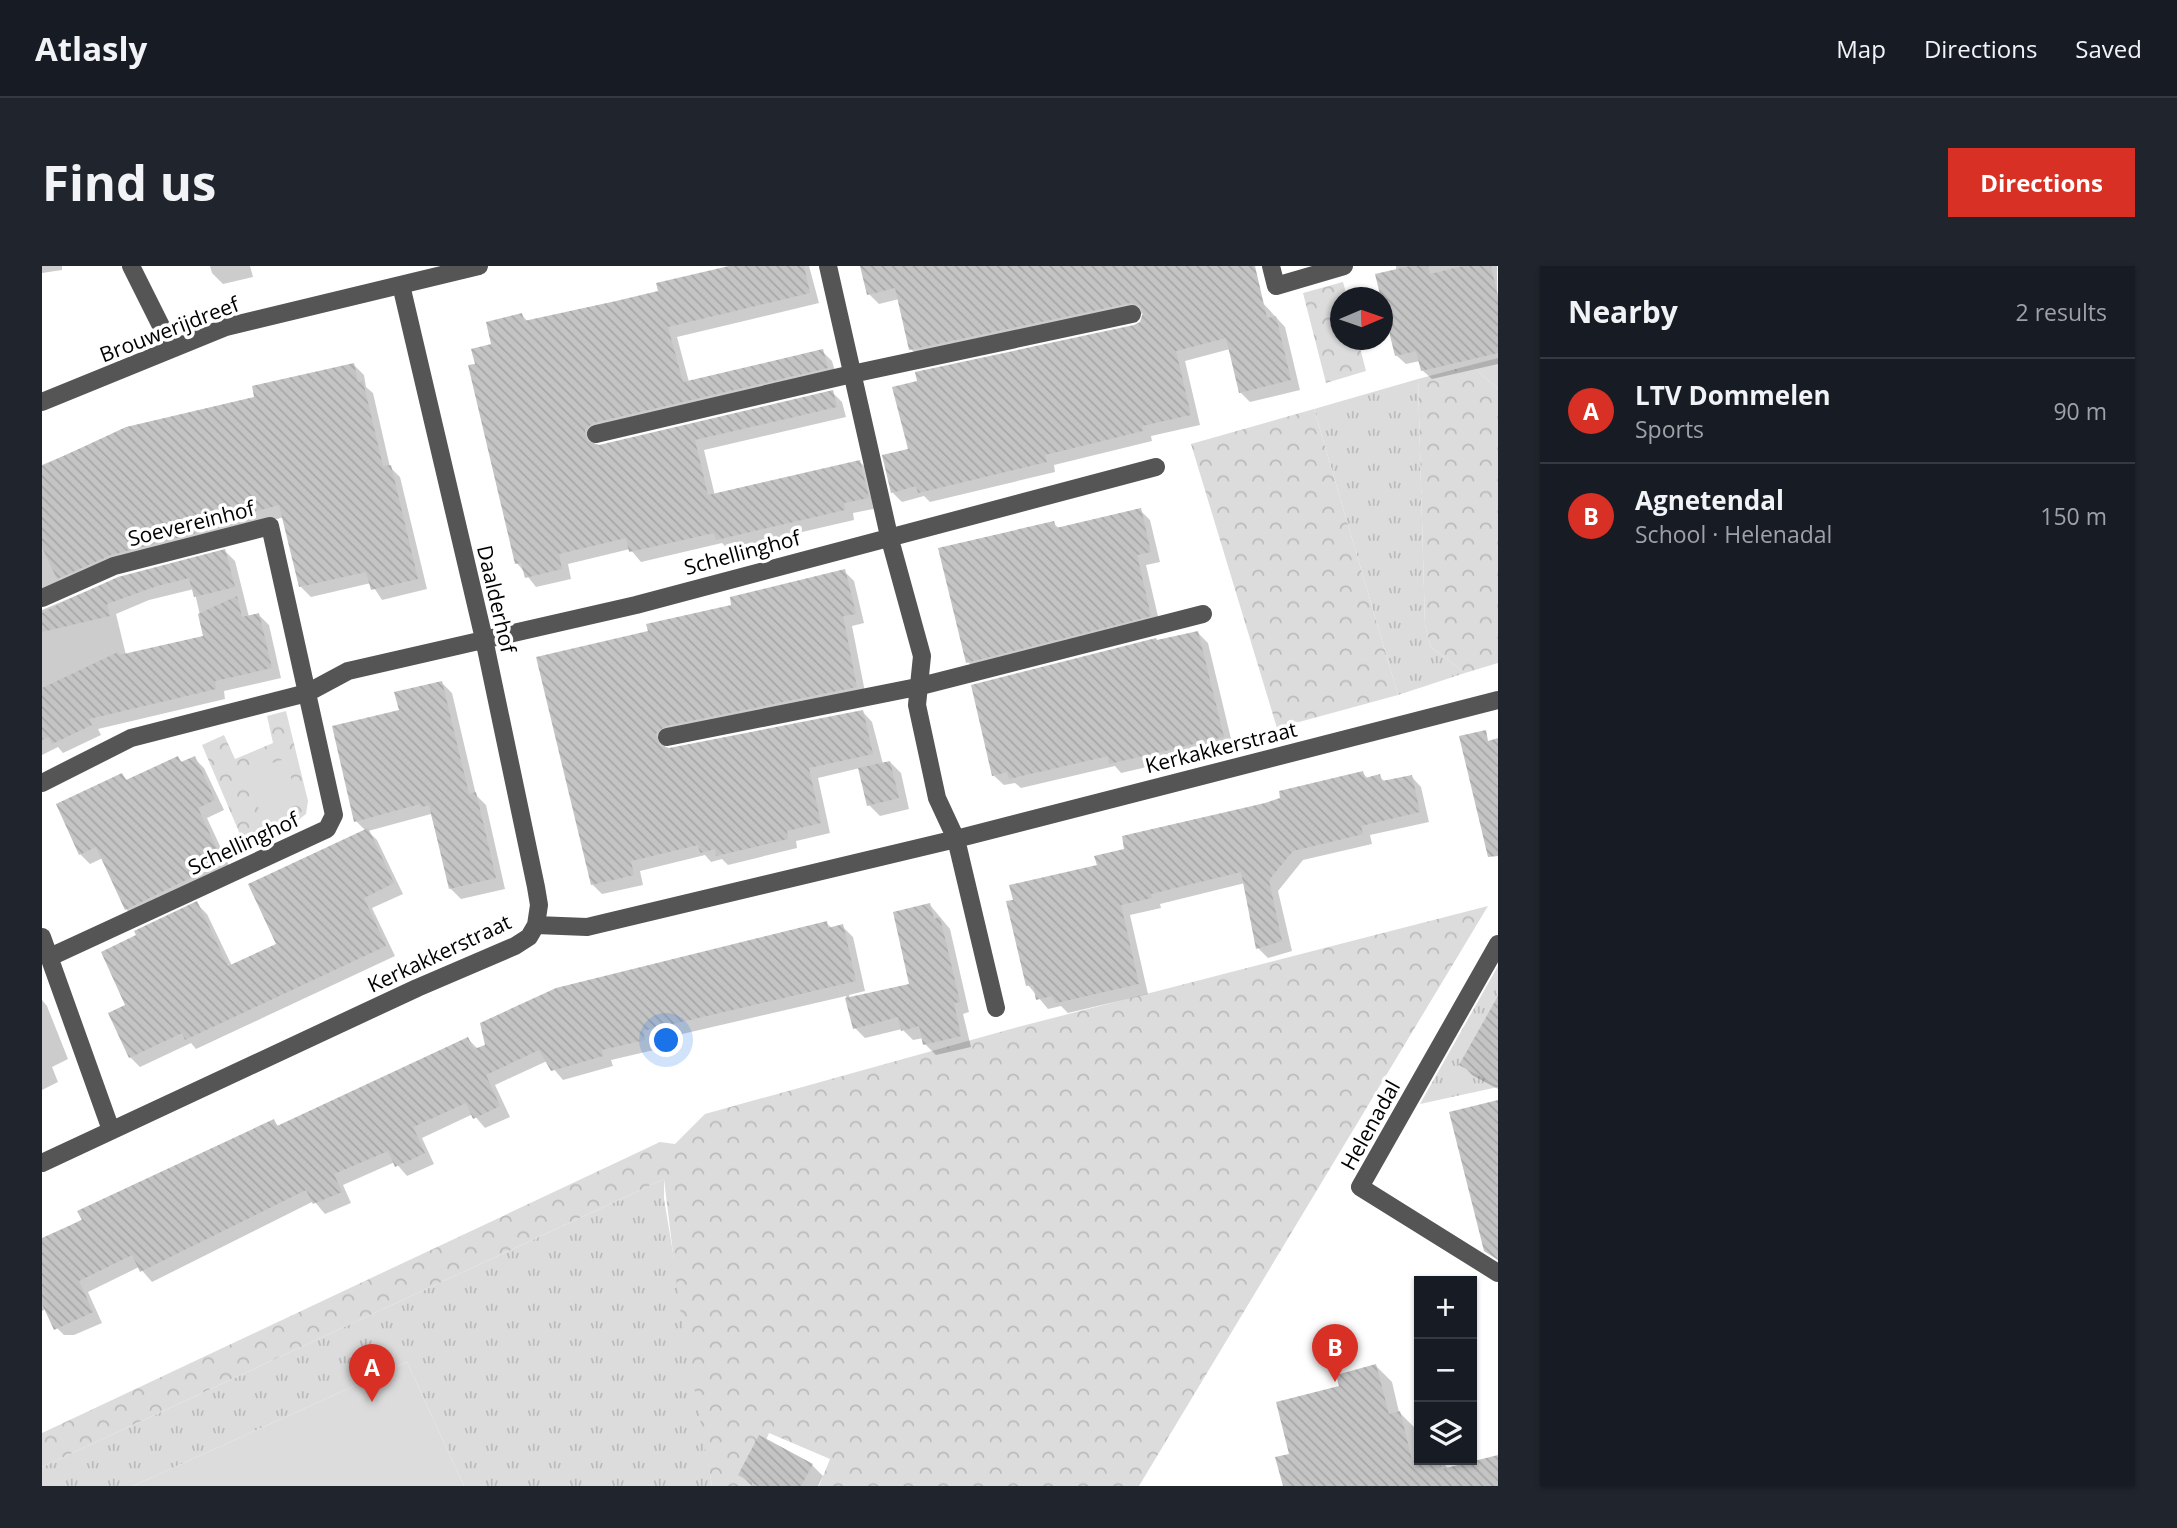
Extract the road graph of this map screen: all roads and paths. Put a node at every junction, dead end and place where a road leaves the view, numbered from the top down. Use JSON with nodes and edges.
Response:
{"nodes":[{"id":1,"x":131,"y":266,"type":"edge"},
{"id":2,"x":475,"y":266,"type":"edge"},
{"id":3,"x":828,"y":266,"type":"edge"},
{"id":4,"x":1271,"y":266,"type":"edge"},
{"id":5,"x":1344,"y":266,"type":"edge"},
{"id":6,"x":401,"y":285,"type":"junction"},
{"id":7,"x":1132,"y":314,"type":"dead end"},
{"id":8,"x":172,"y":348,"type":"junction"},
{"id":9,"x":852,"y":374,"type":"junction"},
{"id":10,"x":42,"y":402,"type":"edge"},
{"id":11,"x":596,"y":434,"type":"dead end"},
{"id":12,"x":1156,"y":467,"type":"dead end"},
{"id":13,"x":889,"y":536,"type":"junction"},
{"id":14,"x":42,"y":598,"type":"edge"},
{"id":15,"x":1203,"y":614,"type":"dead end"},
{"id":16,"x":484,"y":639,"type":"junction"},
{"id":17,"x":917,"y":687,"type":"junction"},
{"id":18,"x":307,"y":694,"type":"junction"},
{"id":19,"x":1498,"y":700,"type":"edge"},
{"id":20,"x":667,"y":737,"type":"dead end"},
{"id":21,"x":42,"y":783,"type":"edge"},
{"id":22,"x":957,"y":839,"type":"junction"},
{"id":23,"x":536,"y":925,"type":"junction"},
{"id":24,"x":42,"y":937,"type":"edge"},
{"id":25,"x":1498,"y":944,"type":"edge"},
{"id":26,"x":50,"y":957,"type":"junction"},
{"id":27,"x":996,"y":1008,"type":"dead end"},
{"id":28,"x":111,"y":1130,"type":"junction"},
{"id":29,"x":42,"y":1163,"type":"edge"},
{"id":30,"x":1498,"y":1273,"type":"edge"}],
"edges":[{"from":1,"to":8,"type":"street"},
{"from":2,"to":6,"type":"street","name":"Brouwerijdreef"},
{"from":3,"to":9,"type":"street"},
{"from":4,"to":5,"type":"street"},
{"from":6,"to":8,"type":"street","name":"Brouwerijdreef"},
{"from":6,"to":16,"type":"street","name":"Daalderhof"},
{"from":7,"to":9,"type":"street"},
{"from":8,"to":10,"type":"street","name":"Brouwerijdreef"},
{"from":9,"to":11,"type":"street"},
{"from":9,"to":13,"type":"street"},
{"from":12,"to":13,"type":"street","name":"Schellinghof"},
{"from":13,"to":16,"type":"street","name":"Schellinghof"},
{"from":13,"to":17,"type":"street"},
{"from":14,"to":18,"type":"street","name":"Soevereinhof"},
{"from":15,"to":17,"type":"street"},
{"from":16,"to":18,"type":"street"},
{"from":16,"to":23,"type":"street","name":"Daalderhof"},
{"from":17,"to":20,"type":"street"},
{"from":17,"to":22,"type":"street"},
{"from":18,"to":21,"type":"street"},
{"from":18,"to":26,"type":"street","name":"Schellinghof"},
{"from":19,"to":22,"type":"street","name":"Kerkakkerstraat"},
{"from":22,"to":23,"type":"street","name":"Kerkakkerstraat"},
{"from":22,"to":27,"type":"street"},
{"from":23,"to":28,"type":"street","name":"Kerkakkerstraat"},
{"from":24,"to":26,"type":"street"},
{"from":25,"to":30,"type":"street","name":"Helenadal"},
{"from":26,"to":28,"type":"street"},
{"from":28,"to":29,"type":"street","name":"Kerkakkerstraat"}]}
